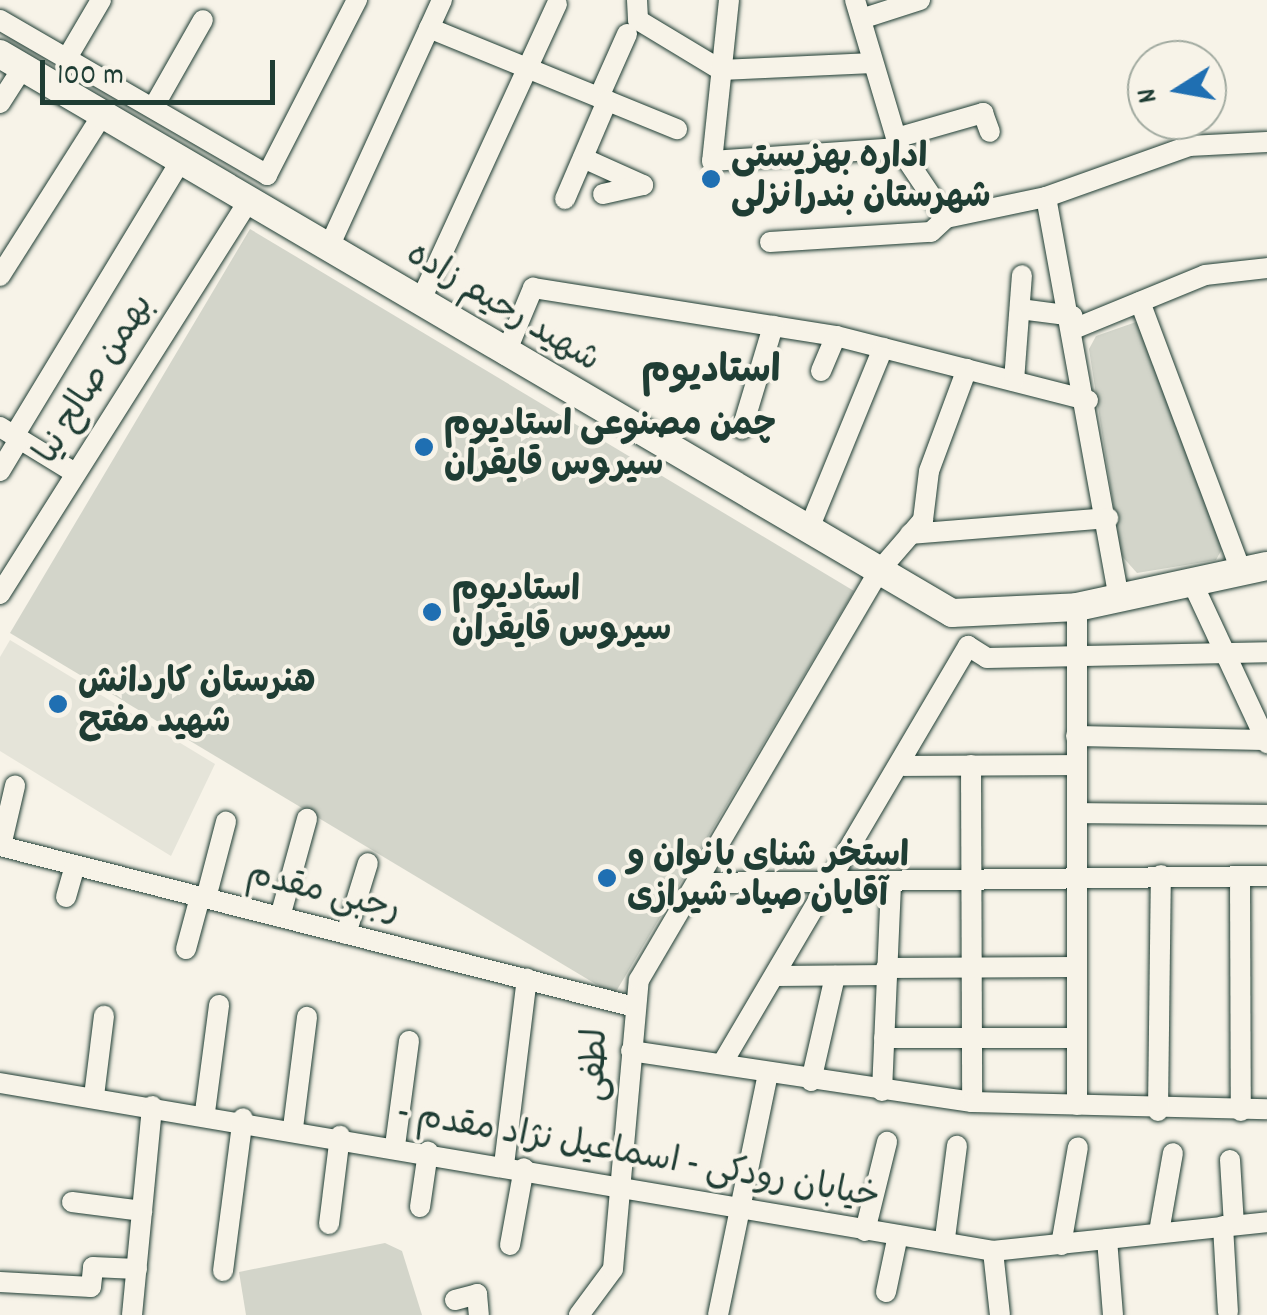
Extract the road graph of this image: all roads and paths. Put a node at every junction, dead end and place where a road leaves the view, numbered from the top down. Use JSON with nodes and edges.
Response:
{"nodes":[{"id":1,"x":101,"y":0,"type":"edge"},
{"id":2,"x":356,"y":0,"type":"edge"},
{"id":3,"x":442,"y":0,"type":"edge"},
{"id":4,"x":637,"y":0,"type":"edge"},
{"id":5,"x":729,"y":0,"type":"edge"},
{"id":6,"x":920,"y":0,"type":"edge"},
{"id":7,"x":557,"y":4,"type":"dead end"},
{"id":8,"x":858,"y":9,"type":"edge"},
{"id":9,"x":0,"y":20,"type":"edge"},
{"id":10,"x":203,"y":20,"type":"dead end"},
{"id":11,"x":428,"y":28,"type":"junction"},
{"id":12,"x":626,"y":34,"type":"dead end"},
{"id":13,"x":67,"y":58,"type":"junction"},
{"id":14,"x":11,"y":61,"type":"edge"},
{"id":15,"x":873,"y":63,"type":"junction"},
{"id":16,"x":528,"y":68,"type":"junction"},
{"id":17,"x":721,"y":70,"type":"junction"},
{"id":18,"x":603,"y":99,"type":"junction"},
{"id":19,"x":0,"y":103,"type":"edge"},
{"id":20,"x":153,"y":108,"type":"junction"},
{"id":21,"x":102,"y":115,"type":"junction"},
{"id":22,"x":677,"y":129,"type":"dead end"},
{"id":23,"x":990,"y":132,"type":"dead end"},
{"id":24,"x":1267,"y":142,"type":"edge"},
{"id":25,"x":898,"y":143,"type":"junction"},
{"id":26,"x":582,"y":158,"type":"junction"},
{"id":27,"x":181,"y":160,"type":"junction"},
{"id":28,"x":603,"y":194,"type":"dead end"},
{"id":29,"x":1046,"y":197,"type":"junction"},
{"id":30,"x":565,"y":199,"type":"dead end"},
{"id":31,"x":248,"y":202,"type":"junction"},
{"id":32,"x":946,"y":218,"type":"junction"},
{"id":33,"x":770,"y":242,"type":"dead end"},
{"id":34,"x":328,"y":249,"type":"junction"},
{"id":35,"x":1267,"y":268,"type":"edge"},
{"id":36,"x":1022,"y":275,"type":"dead end"},
{"id":37,"x":0,"y":276,"type":"edge"},
{"id":38,"x":1140,"y":302,"type":"junction"},
{"id":39,"x":419,"y":304,"type":"junction"},
{"id":40,"x":1020,"y":309,"type":"junction"},
{"id":41,"x":1074,"y":322,"type":"junction"},
{"id":42,"x":773,"y":326,"type":"junction"},
{"id":43,"x":836,"y":336,"type":"junction"},
{"id":44,"x":883,"y":348,"type":"junction"},
{"id":45,"x":505,"y":355,"type":"junction"},
{"id":46,"x":968,"y":369,"type":"junction"},
{"id":47,"x":821,"y":371,"type":"dead end"},
{"id":48,"x":1014,"y":381,"type":"junction"},
{"id":49,"x":1088,"y":400,"type":"junction"},
{"id":50,"x":742,"y":429,"type":"dead end"},
{"id":51,"x":11,"y":434,"type":"edge"},
{"id":52,"x":0,"y":471,"type":"edge"},
{"id":53,"x":75,"y":473,"type":"junction"},
{"id":54,"x":1108,"y":518,"type":"junction"},
{"id":55,"x":808,"y":531,"type":"junction"},
{"id":56,"x":910,"y":534,"type":"junction"},
{"id":57,"x":1254,"y":568,"type":"edge"},
{"id":58,"x":878,"y":572,"type":"junction"},
{"id":59,"x":1192,"y":582,"type":"junction"},
{"id":60,"x":2,"y":588,"type":"edge"},
{"id":61,"x":1119,"y":598,"type":"junction"},
{"id":62,"x":1078,"y":607,"type":"junction"},
{"id":63,"x":952,"y":613,"type":"junction"},
{"id":64,"x":968,"y":646,"type":"junction"},
{"id":65,"x":1267,"y":652,"type":"edge"},
{"id":66,"x":1227,"y":655,"type":"junction"},
{"id":67,"x":1076,"y":659,"type":"junction"},
{"id":68,"x":1076,"y":736,"type":"junction"},
{"id":69,"x":1266,"y":741,"type":"edge"},
{"id":70,"x":1077,"y":765,"type":"junction"},
{"id":71,"x":904,"y":766,"type":"junction"},
{"id":72,"x":970,"y":766,"type":"junction"},
{"id":73,"x":16,"y":786,"type":"dead end"},
{"id":74,"x":1078,"y":812,"type":"junction"},
{"id":75,"x":1267,"y":815,"type":"edge"},
{"id":76,"x":308,"y":819,"type":"dead end"},
{"id":77,"x":226,"y":822,"type":"dead end"},
{"id":78,"x":1,"y":846,"type":"edge"},
{"id":79,"x":368,"y":863,"type":"dead end"},
{"id":80,"x":75,"y":865,"type":"junction"},
{"id":81,"x":1162,"y":875,"type":"junction"},
{"id":82,"x":1240,"y":876,"type":"junction"},
{"id":83,"x":1267,"y":876,"type":"edge"},
{"id":84,"x":1078,"y":879,"type":"junction"},
{"id":85,"x":969,"y":880,"type":"junction"},
{"id":86,"x":835,"y":881,"type":"junction"},
{"id":87,"x":890,"y":881,"type":"junction"},
{"id":88,"x":698,"y":883,"type":"junction"},
{"id":89,"x":66,"y":896,"type":"dead end"},
{"id":90,"x":203,"y":898,"type":"junction"},
{"id":91,"x":280,"y":918,"type":"junction"},
{"id":92,"x":346,"y":934,"type":"junction"},
{"id":93,"x":186,"y":949,"type":"dead end"},
{"id":94,"x":1076,"y":967,"type":"junction"},
{"id":95,"x":968,"y":968,"type":"junction"},
{"id":96,"x":886,"y":972,"type":"junction"},
{"id":97,"x":777,"y":976,"type":"junction"},
{"id":98,"x":835,"y":976,"type":"junction"},
{"id":99,"x":527,"y":978,"type":"junction"},
{"id":100,"x":220,"y":1006,"type":"dead end"},
{"id":101,"x":631,"y":1006,"type":"junction"},
{"id":102,"x":104,"y":1016,"type":"dead end"},
{"id":103,"x":307,"y":1017,"type":"dead end"},
{"id":104,"x":884,"y":1038,"type":"junction"},
{"id":105,"x":1077,"y":1038,"type":"junction"},
{"id":106,"x":970,"y":1039,"type":"junction"},
{"id":107,"x":408,"y":1041,"type":"dead end"},
{"id":108,"x":632,"y":1051,"type":"junction"},
{"id":109,"x":723,"y":1062,"type":"junction"},
{"id":110,"x":768,"y":1074,"type":"junction"},
{"id":111,"x":811,"y":1081,"type":"junction"},
{"id":112,"x":0,"y":1083,"type":"edge"},
{"id":113,"x":882,"y":1092,"type":"junction"},
{"id":114,"x":94,"y":1096,"type":"junction"},
{"id":115,"x":972,"y":1102,"type":"junction"},
{"id":116,"x":1078,"y":1105,"type":"junction"},
{"id":117,"x":152,"y":1106,"type":"junction"},
{"id":118,"x":1267,"y":1109,"type":"edge"},
{"id":119,"x":1158,"y":1111,"type":"junction"},
{"id":120,"x":1241,"y":1111,"type":"junction"},
{"id":121,"x":205,"y":1112,"type":"junction"},
{"id":122,"x":244,"y":1118,"type":"junction"},
{"id":123,"x":293,"y":1128,"type":"junction"},
{"id":124,"x":340,"y":1136,"type":"junction"},
{"id":125,"x":887,"y":1142,"type":"dead end"},
{"id":126,"x":396,"y":1146,"type":"junction"},
{"id":127,"x":957,"y":1146,"type":"dead end"},
{"id":128,"x":1078,"y":1147,"type":"dead end"},
{"id":129,"x":428,"y":1152,"type":"junction"},
{"id":130,"x":1172,"y":1153,"type":"dead end"},
{"id":131,"x":1230,"y":1160,"type":"dead end"},
{"id":132,"x":514,"y":1166,"type":"junction"},
{"id":133,"x":623,"y":1188,"type":"junction"},
{"id":134,"x":72,"y":1202,"type":"dead end"},
{"id":135,"x":740,"y":1206,"type":"junction"},
{"id":136,"x":420,"y":1207,"type":"dead end"},
{"id":137,"x":142,"y":1211,"type":"junction"},
{"id":138,"x":1267,"y":1222,"type":"edge"},
{"id":139,"x":329,"y":1224,"type":"dead end"},
{"id":140,"x":1229,"y":1225,"type":"junction"},
{"id":141,"x":865,"y":1231,"type":"junction"},
{"id":142,"x":1159,"y":1232,"type":"junction"},
{"id":143,"x":898,"y":1236,"type":"junction"},
{"id":144,"x":945,"y":1238,"type":"junction"},
{"id":145,"x":1108,"y":1239,"type":"junction"},
{"id":146,"x":510,"y":1245,"type":"dead end"},
{"id":147,"x":1061,"y":1246,"type":"junction"},
{"id":148,"x":994,"y":1251,"type":"junction"},
{"id":149,"x":136,"y":1269,"type":"junction"},
{"id":150,"x":223,"y":1271,"type":"dead end"},
{"id":151,"x":0,"y":1282,"type":"edge"},
{"id":152,"x":886,"y":1292,"type":"dead end"},
{"id":153,"x":456,"y":1300,"type":"dead end"},
{"id":154,"x":1228,"y":1312,"type":"dead end"},
{"id":155,"x":132,"y":1315,"type":"edge"},
{"id":156,"x":479,"y":1315,"type":"edge"},
{"id":157,"x":579,"y":1315,"type":"edge"},
{"id":158,"x":718,"y":1315,"type":"edge"},
{"id":159,"x":1000,"y":1315,"type":"edge"},
{"id":160,"x":1113,"y":1315,"type":"edge"}],
"edges":[{"from":1,"to":13,"type":"street"},
{"from":2,"to":20,"type":"street"},
{"from":3,"to":11,"type":"street"},
{"from":4,"to":17,"type":"street"},
{"from":5,"to":17,"type":"street"},
{"from":6,"to":8,"type":"street"},
{"from":7,"to":16,"type":"street"},
{"from":8,"to":15,"type":"street"},
{"from":9,"to":13,"type":"street"},
{"from":10,"to":20,"type":"street"},
{"from":11,"to":16,"type":"street"},
{"from":11,"to":34,"type":"street"},
{"from":12,"to":18,"type":"street"},
{"from":13,"to":20,"type":"street"},
{"from":14,"to":19,"type":"street"},
{"from":14,"to":21,"type":"main road","name":"شهید رحیم زاده"},
{"from":15,"to":17,"type":"street"},
{"from":15,"to":25,"type":"street"},
{"from":16,"to":18,"type":"street"},
{"from":16,"to":39,"type":"street"},
{"from":17,"to":25,"type":"street"},
{"from":18,"to":22,"type":"street"},
{"from":18,"to":26,"type":"street"},
{"from":21,"to":27,"type":"main road","name":"شهید رحیم زاده"},
{"from":21,"to":37,"type":"street"},
{"from":23,"to":25,"type":"street"},
{"from":24,"to":29,"type":"street"},
{"from":25,"to":32,"type":"street"},
{"from":26,"to":28,"type":"street"},
{"from":26,"to":30,"type":"street"},
{"from":27,"to":31,"type":"main road","name":"شهید رحیم زاده"},
{"from":27,"to":51,"type":"street"},
{"from":29,"to":32,"type":"street"},
{"from":29,"to":41,"type":"street"},
{"from":31,"to":34,"type":"main road","name":"شهید رحیم زاده"},
{"from":31,"to":53,"type":"street","name":"بهمن صالح نیا"},
{"from":32,"to":33,"type":"street"},
{"from":34,"to":39,"type":"main road","name":"شهید رحیم زاده"},
{"from":35,"to":38,"type":"street"},
{"from":36,"to":40,"type":"street"},
{"from":38,"to":41,"type":"street"},
{"from":38,"to":57,"type":"street"},
{"from":39,"to":45,"type":"main road","name":"شهید رحیم زاده"},
{"from":40,"to":41,"type":"street"},
{"from":40,"to":48,"type":"street"},
{"from":41,"to":49,"type":"street"},
{"from":42,"to":43,"type":"street"},
{"from":42,"to":45,"type":"street"},
{"from":42,"to":50,"type":"street"},
{"from":43,"to":44,"type":"street"},
{"from":43,"to":47,"type":"street"},
{"from":44,"to":46,"type":"street"},
{"from":44,"to":55,"type":"street"},
{"from":45,"to":55,"type":"main road","name":"شهید رحیم زاده"},
{"from":46,"to":48,"type":"street"},
{"from":46,"to":56,"type":"street"},
{"from":48,"to":49,"type":"street"},
{"from":49,"to":54,"type":"street"},
{"from":51,"to":52,"type":"street"},
{"from":51,"to":53,"type":"street"},
{"from":53,"to":60,"type":"street","name":"بهمن صالح نیا"},
{"from":54,"to":56,"type":"street"},
{"from":54,"to":61,"type":"street"},
{"from":55,"to":58,"type":"main road","name":"شهید رحیم زاده"},
{"from":56,"to":58,"type":"street"},
{"from":57,"to":59,"type":"main road"},
{"from":58,"to":63,"type":"main road","name":"شهید رحیم زاده"},
{"from":58,"to":88,"type":"street"},
{"from":59,"to":61,"type":"main road"},
{"from":59,"to":66,"type":"street"},
{"from":61,"to":62,"type":"main road"},
{"from":62,"to":63,"type":"main road"},
{"from":62,"to":67,"type":"street"},
{"from":63,"to":64,"type":"street"},
{"from":64,"to":67,"type":"street"},
{"from":64,"to":71,"type":"street"},
{"from":65,"to":66,"type":"street"},
{"from":66,"to":67,"type":"street"},
{"from":66,"to":69,"type":"street"},
{"from":67,"to":68,"type":"street"},
{"from":68,"to":69,"type":"street"},
{"from":68,"to":70,"type":"street"},
{"from":70,"to":72,"type":"street"},
{"from":70,"to":74,"type":"street"},
{"from":71,"to":72,"type":"street"},
{"from":71,"to":86,"type":"street"},
{"from":72,"to":85,"type":"street"},
{"from":73,"to":78,"type":"street"},
{"from":74,"to":75,"type":"street"},
{"from":74,"to":84,"type":"street"},
{"from":76,"to":91,"type":"street"},
{"from":77,"to":90,"type":"street"},
{"from":78,"to":80,"type":"street","name":"رجبی مقدم"},
{"from":79,"to":92,"type":"street"},
{"from":80,"to":89,"type":"street"},
{"from":80,"to":90,"type":"street","name":"رجبی مقدم"},
{"from":81,"to":82,"type":"street"},
{"from":81,"to":84,"type":"street"},
{"from":81,"to":119,"type":"street"},
{"from":82,"to":83,"type":"street"},
{"from":82,"to":120,"type":"street"},
{"from":84,"to":85,"type":"street"},
{"from":84,"to":94,"type":"street"},
{"from":85,"to":87,"type":"street"},
{"from":85,"to":95,"type":"street"},
{"from":86,"to":87,"type":"street"},
{"from":86,"to":88,"type":"street"},
{"from":86,"to":97,"type":"street"},
{"from":87,"to":96,"type":"street"},
{"from":88,"to":101,"type":"street"},
{"from":90,"to":91,"type":"street","name":"رجبی مقدم"},
{"from":90,"to":93,"type":"street"},
{"from":91,"to":92,"type":"street","name":"رجبی مقدم"},
{"from":92,"to":99,"type":"street","name":"رجبی مقدم"},
{"from":94,"to":95,"type":"street"},
{"from":94,"to":105,"type":"street"},
{"from":95,"to":96,"type":"street"},
{"from":95,"to":106,"type":"street"},
{"from":96,"to":98,"type":"street"},
{"from":96,"to":104,"type":"street"},
{"from":97,"to":98,"type":"street"},
{"from":97,"to":109,"type":"street"},
{"from":98,"to":111,"type":"street"},
{"from":99,"to":101,"type":"street","name":"رجبی مقدم"},
{"from":99,"to":132,"type":"street"},
{"from":100,"to":121,"type":"street"},
{"from":101,"to":108,"type":"street","name":"لطفی"},
{"from":102,"to":114,"type":"street"},
{"from":103,"to":123,"type":"street"},
{"from":104,"to":106,"type":"street"},
{"from":104,"to":113,"type":"street"},
{"from":105,"to":106,"type":"street"},
{"from":105,"to":116,"type":"street"},
{"from":106,"to":115,"type":"street"},
{"from":107,"to":126,"type":"street"},
{"from":108,"to":109,"type":"street"},
{"from":108,"to":133,"type":"street","name":"لطفی"},
{"from":109,"to":110,"type":"street"},
{"from":110,"to":111,"type":"street"},
{"from":110,"to":135,"type":"street"},
{"from":111,"to":113,"type":"street"},
{"from":112,"to":114,"type":"street","name":"- خیابان رودکی - اسماعیل نژاد مقدم"},
{"from":113,"to":115,"type":"street"},
{"from":114,"to":117,"type":"street","name":"- خیابان رودکی - اسماعیل نژاد مقدم"},
{"from":115,"to":116,"type":"street"},
{"from":116,"to":119,"type":"street"},
{"from":117,"to":121,"type":"street","name":"- خیابان رودکی - اسماعیل نژاد مقدم"},
{"from":117,"to":137,"type":"street"},
{"from":118,"to":120,"type":"street"},
{"from":119,"to":120,"type":"street"},
{"from":121,"to":122,"type":"street","name":"- خیابان رودکی - اسماعیل نژاد مقدم"},
{"from":122,"to":123,"type":"street","name":"- خیابان رودکی - اسماعیل نژاد مقدم"},
{"from":122,"to":150,"type":"street"},
{"from":123,"to":124,"type":"street","name":"- خیابان رودکی - اسماعیل نژاد مقدم"},
{"from":124,"to":126,"type":"street","name":"- خیابان رودکی - اسماعیل نژاد مقدم"},
{"from":124,"to":139,"type":"street"},
{"from":125,"to":141,"type":"street"},
{"from":126,"to":129,"type":"street","name":"- خیابان رودکی - اسماعیل نژاد مقدم"},
{"from":127,"to":144,"type":"street"},
{"from":128,"to":147,"type":"street"},
{"from":129,"to":132,"type":"street","name":"- خیابان رودکی - اسماعیل نژاد مقدم"},
{"from":129,"to":136,"type":"street"},
{"from":130,"to":142,"type":"street"},
{"from":131,"to":140,"type":"street"},
{"from":132,"to":133,"type":"street","name":"- خیابان رودکی - اسماعیل نژاد مقدم"},
{"from":132,"to":146,"type":"street"},
{"from":133,"to":135,"type":"street","name":"- خیابان رودکی - اسماعیل نژاد مقدم"},
{"from":133,"to":157,"type":"street","name":"لطفی"},
{"from":134,"to":137,"type":"street"},
{"from":135,"to":141,"type":"street","name":"- خیابان رودکی - اسماعیل نژاد مقدم"},
{"from":135,"to":158,"type":"street"},
{"from":137,"to":149,"type":"street"},
{"from":138,"to":140,"type":"street","name":"- خیابان رودکی - اسماعیل نژاد مقدم"},
{"from":140,"to":142,"type":"street","name":"- خیابان رودکی - اسماعیل نژاد مقدم"},
{"from":140,"to":154,"type":"street"},
{"from":141,"to":143,"type":"street","name":"- خیابان رودکی - اسماعیل نژاد مقدم"},
{"from":142,"to":145,"type":"street","name":"- خیابان رودکی - اسماعیل نژاد مقدم"},
{"from":143,"to":144,"type":"street","name":"- خیابان رودکی - اسماعیل نژاد مقدم"},
{"from":143,"to":152,"type":"street"},
{"from":144,"to":148,"type":"street","name":"- خیابان رودکی - اسماعیل نژاد مقدم"},
{"from":145,"to":147,"type":"street","name":"- خیابان رودکی - اسماعیل نژاد مقدم"},
{"from":145,"to":160,"type":"street"},
{"from":147,"to":148,"type":"street","name":"- خیابان رودکی - اسماعیل نژاد مقدم"},
{"from":148,"to":159,"type":"street"},
{"from":149,"to":151,"type":"street"},
{"from":149,"to":155,"type":"street"},
{"from":153,"to":156,"type":"street"}]}
